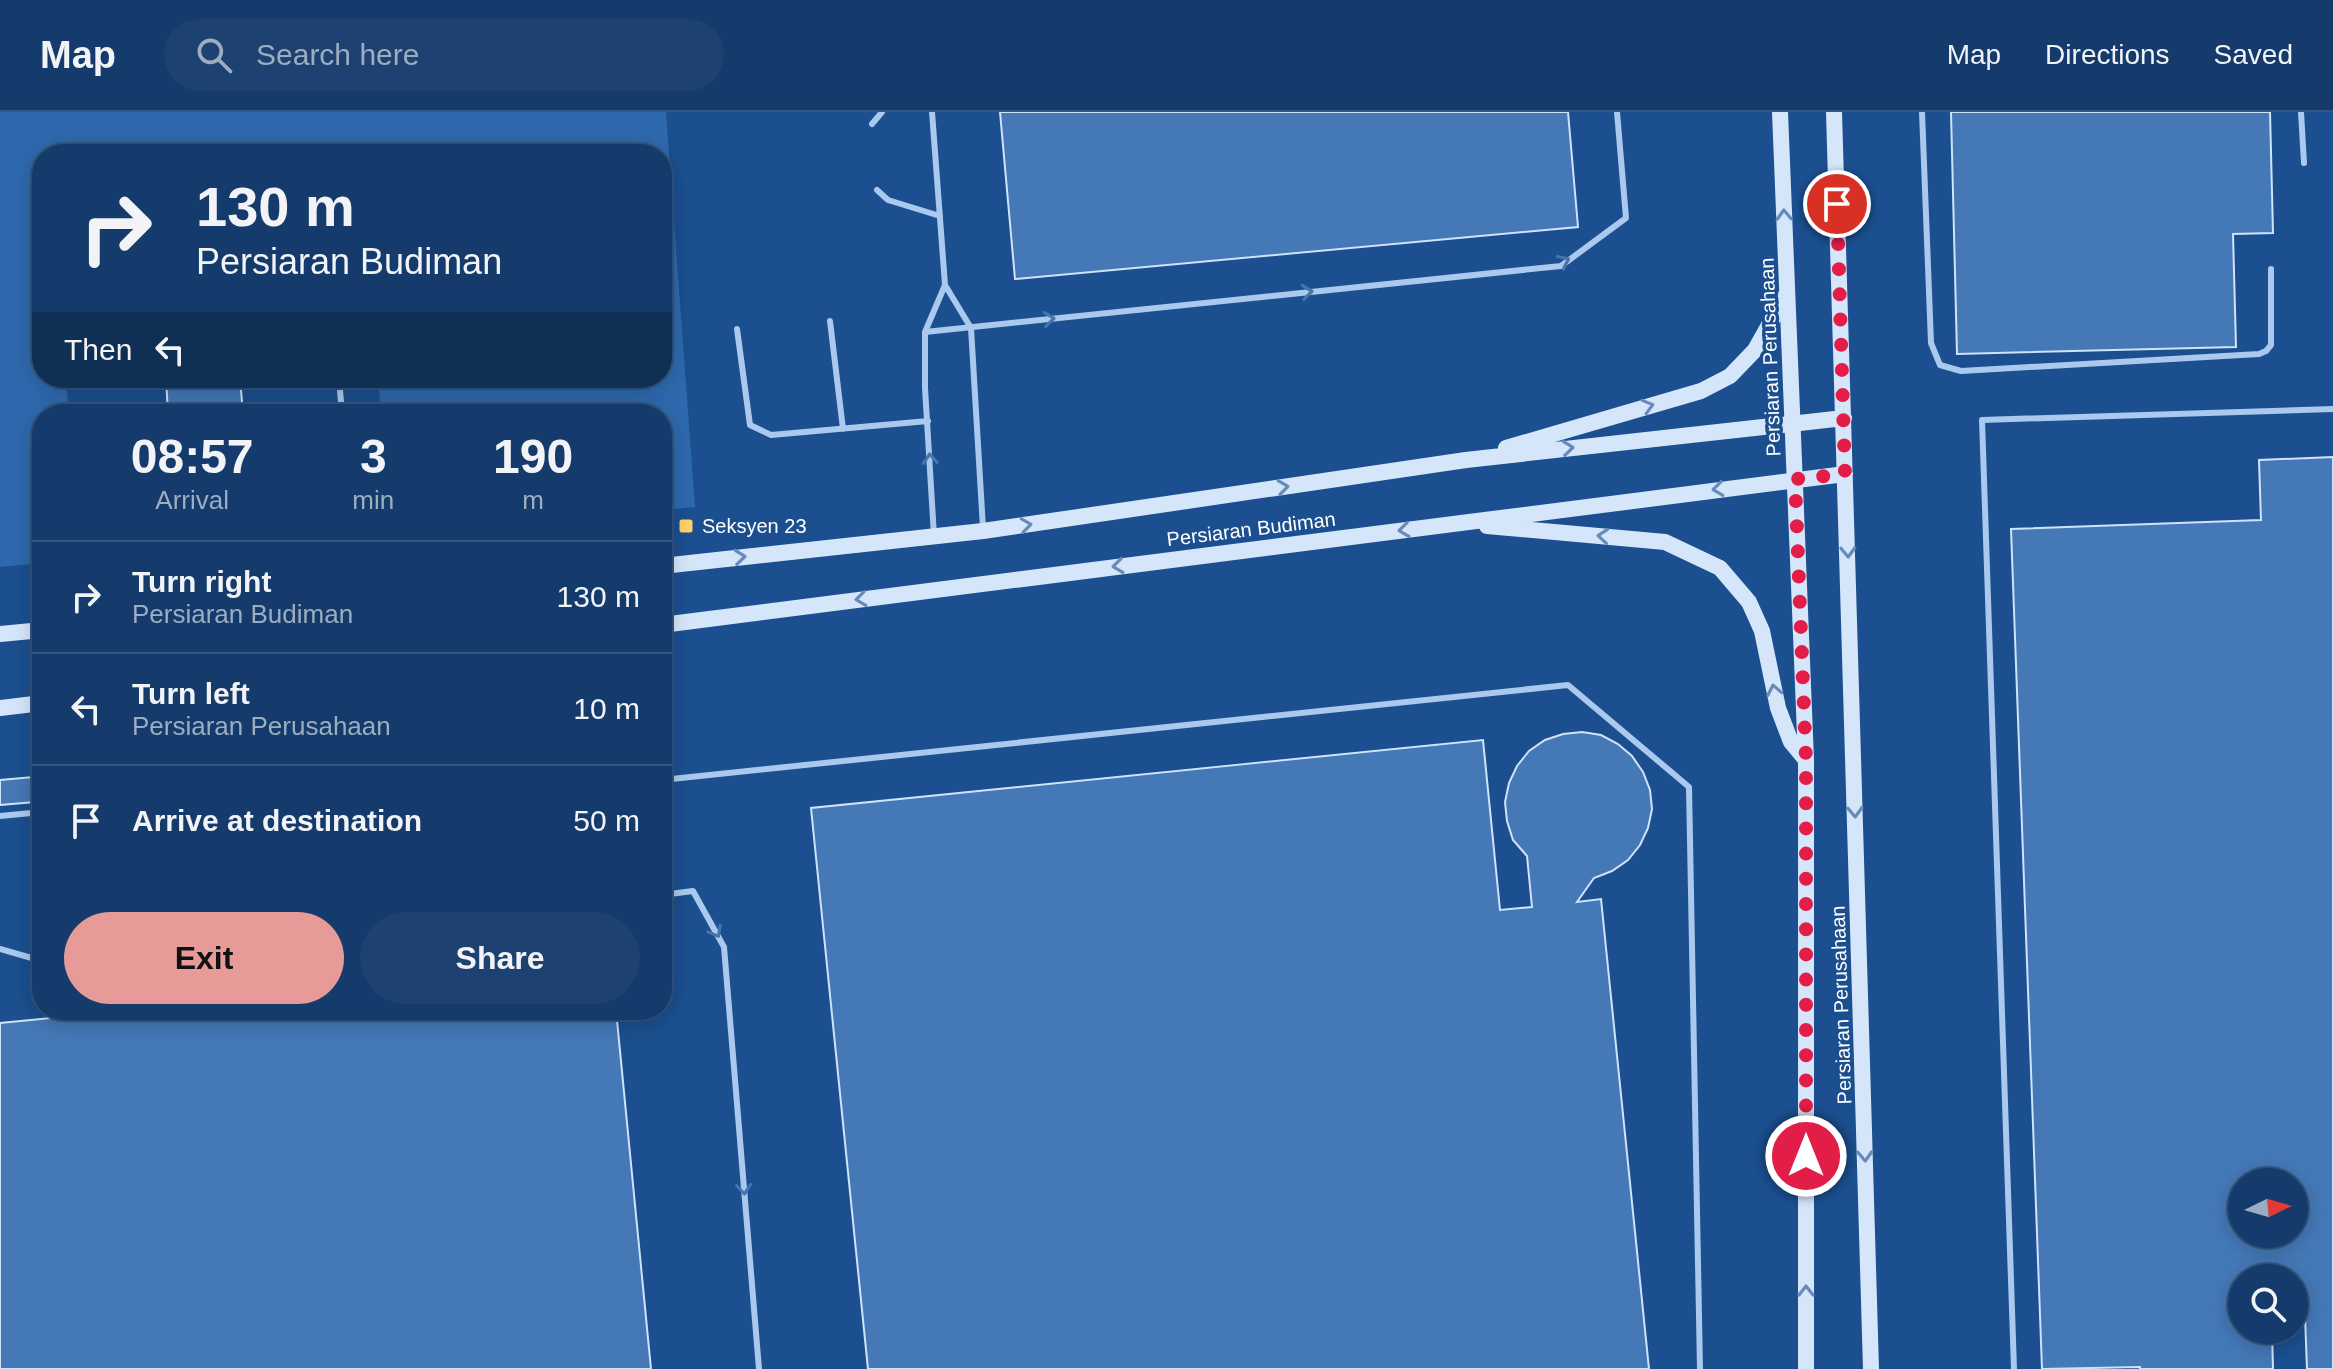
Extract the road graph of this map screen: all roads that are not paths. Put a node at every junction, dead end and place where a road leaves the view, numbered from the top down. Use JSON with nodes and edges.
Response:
{"nodes":[{"id":1,"x":882,"y":112,"type":"edge"},
{"id":2,"x":932,"y":112,"type":"edge"},
{"id":3,"x":1617,"y":112,"type":"edge"},
{"id":4,"x":1780,"y":112,"type":"edge"},
{"id":5,"x":1834,"y":112,"type":"edge"},
{"id":6,"x":1922,"y":112,"type":"edge"},
{"id":7,"x":2301,"y":112,"type":"edge"},
{"id":8,"x":872,"y":124,"type":"dead end"},
{"id":9,"x":2304,"y":163,"type":"dead end"},
{"id":10,"x":877,"y":190,"type":"dead end"},
{"id":11,"x":940,"y":216,"type":"junction"},
{"id":12,"x":2271,"y":269,"type":"dead end"},
{"id":13,"x":945,"y":285,"type":"junction"},
{"id":14,"x":1787,"y":293,"type":"junction"},
{"id":15,"x":830,"y":321,"type":"dead end"},
{"id":16,"x":971,"y":328,"type":"junction"},
{"id":17,"x":737,"y":329,"type":"dead end"},
{"id":18,"x":925,"y":332,"type":"junction"},
{"id":19,"x":2333,"y":409,"type":"edge"},
{"id":20,"x":1844,"y":418,"type":"junction"},
{"id":21,"x":928,"y":421,"type":"junction"},
{"id":22,"x":1792,"y":424,"type":"junction"},
{"id":23,"x":843,"y":429,"type":"junction"},
{"id":24,"x":1466,"y":460,"type":"junction"},
{"id":25,"x":1845,"y":474,"type":"junction"},
{"id":26,"x":1795,"y":479,"type":"junction"},
{"id":27,"x":1455,"y":523,"type":"junction"},
{"id":28,"x":983,"y":531,"type":"junction"},
{"id":29,"x":934,"y":537,"type":"junction"},
{"id":30,"x":672,"y":565,"type":"edge"},
{"id":31,"x":672,"y":624,"type":"edge"},
{"id":32,"x":32,"y":631,"type":"edge"},
{"id":33,"x":0,"y":634,"type":"edge"},
{"id":34,"x":32,"y":704,"type":"edge"},
{"id":35,"x":0,"y":708,"type":"edge"},
{"id":36,"x":1806,"y":760,"type":"junction"},
{"id":37,"x":672,"y":779,"type":"edge"},
{"id":38,"x":32,"y":813,"type":"edge"},
{"id":39,"x":0,"y":816,"type":"edge"},
{"id":40,"x":672,"y":894,"type":"edge"},
{"id":41,"x":0,"y":949,"type":"edge"},
{"id":42,"x":32,"y":958,"type":"edge"},
{"id":43,"x":759,"y":1369,"type":"edge"},
{"id":44,"x":1700,"y":1369,"type":"edge"},
{"id":45,"x":1806,"y":1369,"type":"edge"},
{"id":46,"x":1871,"y":1369,"type":"edge"},
{"id":47,"x":2014,"y":1369,"type":"edge"}],
"edges":[{"from":1,"to":8,"type":"lane"},
{"from":2,"to":11,"type":"lane"},
{"from":16,"to":3,"type":"lane","one_way":true},
{"from":14,"to":4,"type":"main road","name":"Persiaran Perusahaan","one_way":true},
{"from":5,"to":20,"type":"main road","name":"Persiaran Perusahaan"},
{"from":6,"to":12,"type":"lane"},
{"from":7,"to":9,"type":"lane"},
{"from":10,"to":11,"type":"lane"},
{"from":11,"to":13,"type":"lane"},
{"from":13,"to":16,"type":"lane"},
{"from":13,"to":18,"type":"lane"},
{"from":14,"to":22,"type":"main road","name":"Persiaran Perusahaan"},
{"from":24,"to":14,"type":"main road","one_way":true},
{"from":15,"to":23,"type":"lane"},
{"from":16,"to":18,"type":"lane"},
{"from":16,"to":28,"type":"lane"},
{"from":17,"to":23,"type":"lane"},
{"from":18,"to":21,"type":"lane"},
{"from":19,"to":47,"type":"lane"},
{"from":20,"to":22,"type":"main road","name":"Persiaran Budiman"},
{"from":20,"to":25,"type":"main road","name":"Persiaran Perusahaan"},
{"from":21,"to":23,"type":"lane"},
{"from":29,"to":21,"type":"lane","one_way":true},
{"from":24,"to":22,"type":"main road","name":"Persiaran Budiman","one_way":true},
{"from":22,"to":26,"type":"main road","name":"Persiaran Perusahaan"},
{"from":28,"to":24,"type":"main road","name":"Persiaran Budiman","one_way":true},
{"from":25,"to":26,"type":"main road","name":"Persiaran Budiman"},
{"from":25,"to":46,"type":"main road","name":"Persiaran Perusahaan","one_way":true},
{"from":26,"to":27,"type":"main road","name":"Persiaran Budiman","one_way":true},
{"from":26,"to":36,"type":"main road","name":"Persiaran Perusahaan"},
{"from":27,"to":31,"type":"main road","name":"Persiaran Budiman","one_way":true},
{"from":36,"to":27,"type":"main road","one_way":true},
{"from":28,"to":29,"type":"main road","name":"Persiaran Budiman"},
{"from":30,"to":29,"type":"main road","name":"Persiaran Budiman","one_way":true},
{"from":32,"to":33,"type":"main road"},
{"from":34,"to":35,"type":"main road"},
{"from":45,"to":36,"type":"main road","name":"Persiaran Perusahaan","one_way":true},
{"from":37,"to":44,"type":"lane"},
{"from":38,"to":39,"type":"lane"},
{"from":40,"to":43,"type":"lane","one_way":true},
{"from":41,"to":42,"type":"lane"}]}
